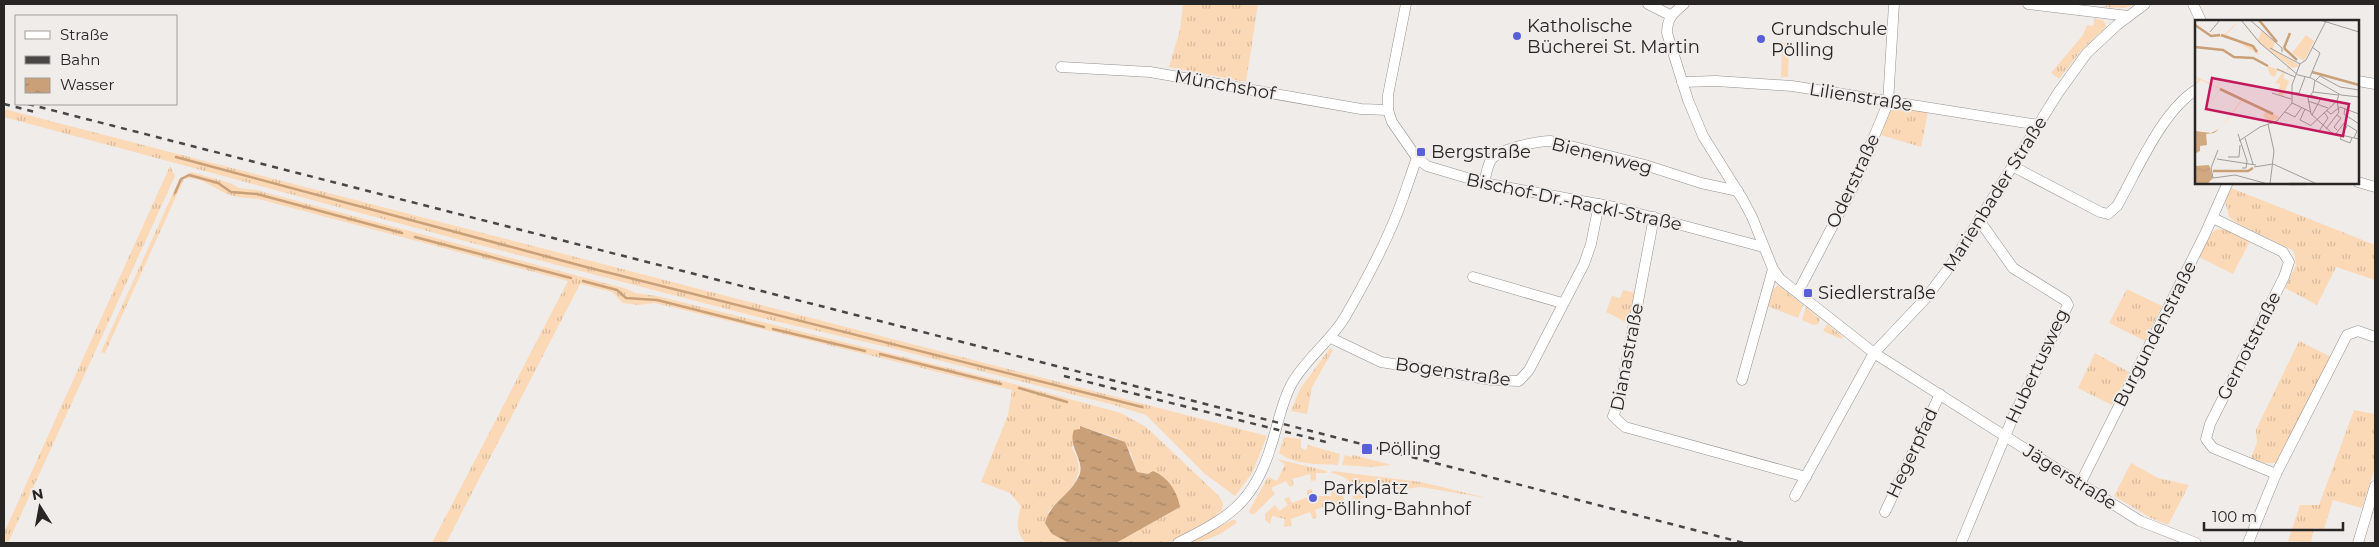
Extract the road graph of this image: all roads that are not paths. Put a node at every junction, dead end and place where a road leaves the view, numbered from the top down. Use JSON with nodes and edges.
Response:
{"nodes":[{"id":1,"x":1406,"y":4,"type":"edge"},
{"id":2,"x":1648,"y":4,"type":"edge"},
{"id":3,"x":1684,"y":4,"type":"edge"},
{"id":4,"x":1894,"y":4,"type":"edge"},
{"id":5,"x":2028,"y":4,"type":"edge"},
{"id":6,"x":2145,"y":4,"type":"edge"},
{"id":7,"x":2193,"y":4,"type":"edge"},
{"id":8,"x":1670,"y":15,"type":"junction"},
{"id":9,"x":2128,"y":16,"type":"junction"},
{"id":10,"x":2201,"y":20,"type":"edge"},
{"id":11,"x":1061,"y":67,"type":"dead end"},
{"id":12,"x":2359,"y":81,"type":"edge"},
{"id":13,"x":1682,"y":82,"type":"junction"},
{"id":14,"x":2375,"y":84,"type":"edge"},
{"id":15,"x":2195,"y":91,"type":"edge"},
{"id":16,"x":1888,"y":102,"type":"junction"},
{"id":17,"x":1388,"y":110,"type":"junction"},
{"id":18,"x":2039,"y":125,"type":"junction"},
{"id":19,"x":1417,"y":158,"type":"junction"},
{"id":20,"x":2014,"y":167,"type":"junction"},
{"id":21,"x":2359,"y":182,"type":"edge"},
{"id":22,"x":1484,"y":183,"type":"junction"},
{"id":23,"x":2227,"y":184,"type":"edge"},
{"id":24,"x":2375,"y":187,"type":"edge"},
{"id":25,"x":1738,"y":191,"type":"junction"},
{"id":26,"x":1599,"y":204,"type":"junction"},
{"id":27,"x":1654,"y":217,"type":"junction"},
{"id":28,"x":2213,"y":218,"type":"junction"},
{"id":29,"x":1979,"y":220,"type":"junction"},
{"id":30,"x":1763,"y":247,"type":"junction"},
{"id":31,"x":1773,"y":270,"type":"junction"},
{"id":32,"x":1473,"y":277,"type":"dead end"},
{"id":33,"x":1798,"y":292,"type":"junction"},
{"id":34,"x":1562,"y":303,"type":"junction"},
{"id":35,"x":2375,"y":337,"type":"edge"},
{"id":36,"x":1332,"y":338,"type":"junction"},
{"id":37,"x":1874,"y":353,"type":"junction"},
{"id":38,"x":1742,"y":380,"type":"dead end"},
{"id":39,"x":1940,"y":394,"type":"junction"},
{"id":40,"x":2005,"y":436,"type":"junction"},
{"id":41,"x":2276,"y":474,"type":"junction"},
{"id":42,"x":1806,"y":477,"type":"junction"},
{"id":43,"x":2080,"y":484,"type":"junction"},
{"id":44,"x":2375,"y":486,"type":"edge"},
{"id":45,"x":1795,"y":496,"type":"dead end"},
{"id":46,"x":1885,"y":512,"type":"dead end"},
{"id":47,"x":1178,"y":543,"type":"edge"},
{"id":48,"x":1961,"y":543,"type":"edge"},
{"id":49,"x":2196,"y":543,"type":"edge"},
{"id":50,"x":2248,"y":543,"type":"edge"},
{"id":51,"x":2358,"y":543,"type":"edge"}],
"edges":[{"from":1,"to":17,"type":"street"},
{"from":2,"to":8,"type":"street"},
{"from":3,"to":8,"type":"street"},
{"from":4,"to":16,"type":"street","name":"Oderstraße"},
{"from":5,"to":9,"type":"street"},
{"from":6,"to":9,"type":"street","name":"Marienbader Straße"},
{"from":7,"to":10,"type":"street"},
{"from":8,"to":13,"type":"street"},
{"from":9,"to":18,"type":"street","name":"Marienbader Straße"},
{"from":11,"to":17,"type":"street","name":"Münchshof"},
{"from":12,"to":14,"type":"street"},
{"from":13,"to":16,"type":"street","name":"Lilienstraße"},
{"from":13,"to":25,"type":"street"},
{"from":15,"to":20,"type":"street"},
{"from":16,"to":18,"type":"street","name":"Lilienstraße"},
{"from":16,"to":33,"type":"street","name":"Oderstraße"},
{"from":17,"to":19,"type":"street"},
{"from":18,"to":20,"type":"street","name":"Marienbader Straße"},
{"from":19,"to":22,"type":"street","name":"Bischof-Dr.-Rackl-Straße"},
{"from":19,"to":36,"type":"street"},
{"from":20,"to":29,"type":"street","name":"Marienbader Straße"},
{"from":21,"to":24,"type":"street"},
{"from":22,"to":25,"type":"street","name":"Bienenweg"},
{"from":22,"to":26,"type":"street","name":"Bischof-Dr.-Rackl-Straße"},
{"from":23,"to":28,"type":"street","name":"Burgundenstraße"},
{"from":25,"to":30,"type":"street"},
{"from":26,"to":27,"type":"street","name":"Bischof-Dr.-Rackl-Straße"},
{"from":26,"to":34,"type":"street","name":"Bogenstraße"},
{"from":27,"to":30,"type":"street","name":"Bischof-Dr.-Rackl-Straße"},
{"from":27,"to":42,"type":"street","name":"Dianastraße"},
{"from":28,"to":41,"type":"street","name":"Gernotstraße"},
{"from":28,"to":43,"type":"street","name":"Burgundenstraße"},
{"from":29,"to":37,"type":"street","name":"Marienbader Straße"},
{"from":29,"to":40,"type":"street","name":"Hubertusweg"},
{"from":30,"to":31,"type":"street"},
{"from":31,"to":33,"type":"street"},
{"from":31,"to":38,"type":"street"},
{"from":32,"to":34,"type":"street"},
{"from":33,"to":37,"type":"street"},
{"from":34,"to":36,"type":"street","name":"Bogenstraße"},
{"from":35,"to":41,"type":"street"},
{"from":36,"to":47,"type":"street"},
{"from":37,"to":39,"type":"street","name":"Jägerstraße"},
{"from":37,"to":42,"type":"street","name":"Marienbader Straße"},
{"from":39,"to":40,"type":"street","name":"Jägerstraße"},
{"from":39,"to":46,"type":"street","name":"Hegerpfad"},
{"from":40,"to":43,"type":"street","name":"Jägerstraße"},
{"from":40,"to":48,"type":"street","name":"Hubertusweg"},
{"from":41,"to":50,"type":"street"},
{"from":42,"to":45,"type":"street","name":"Marienbader Straße"},
{"from":43,"to":49,"type":"street","name":"Jägerstraße"},
{"from":44,"to":51,"type":"street"}]}
